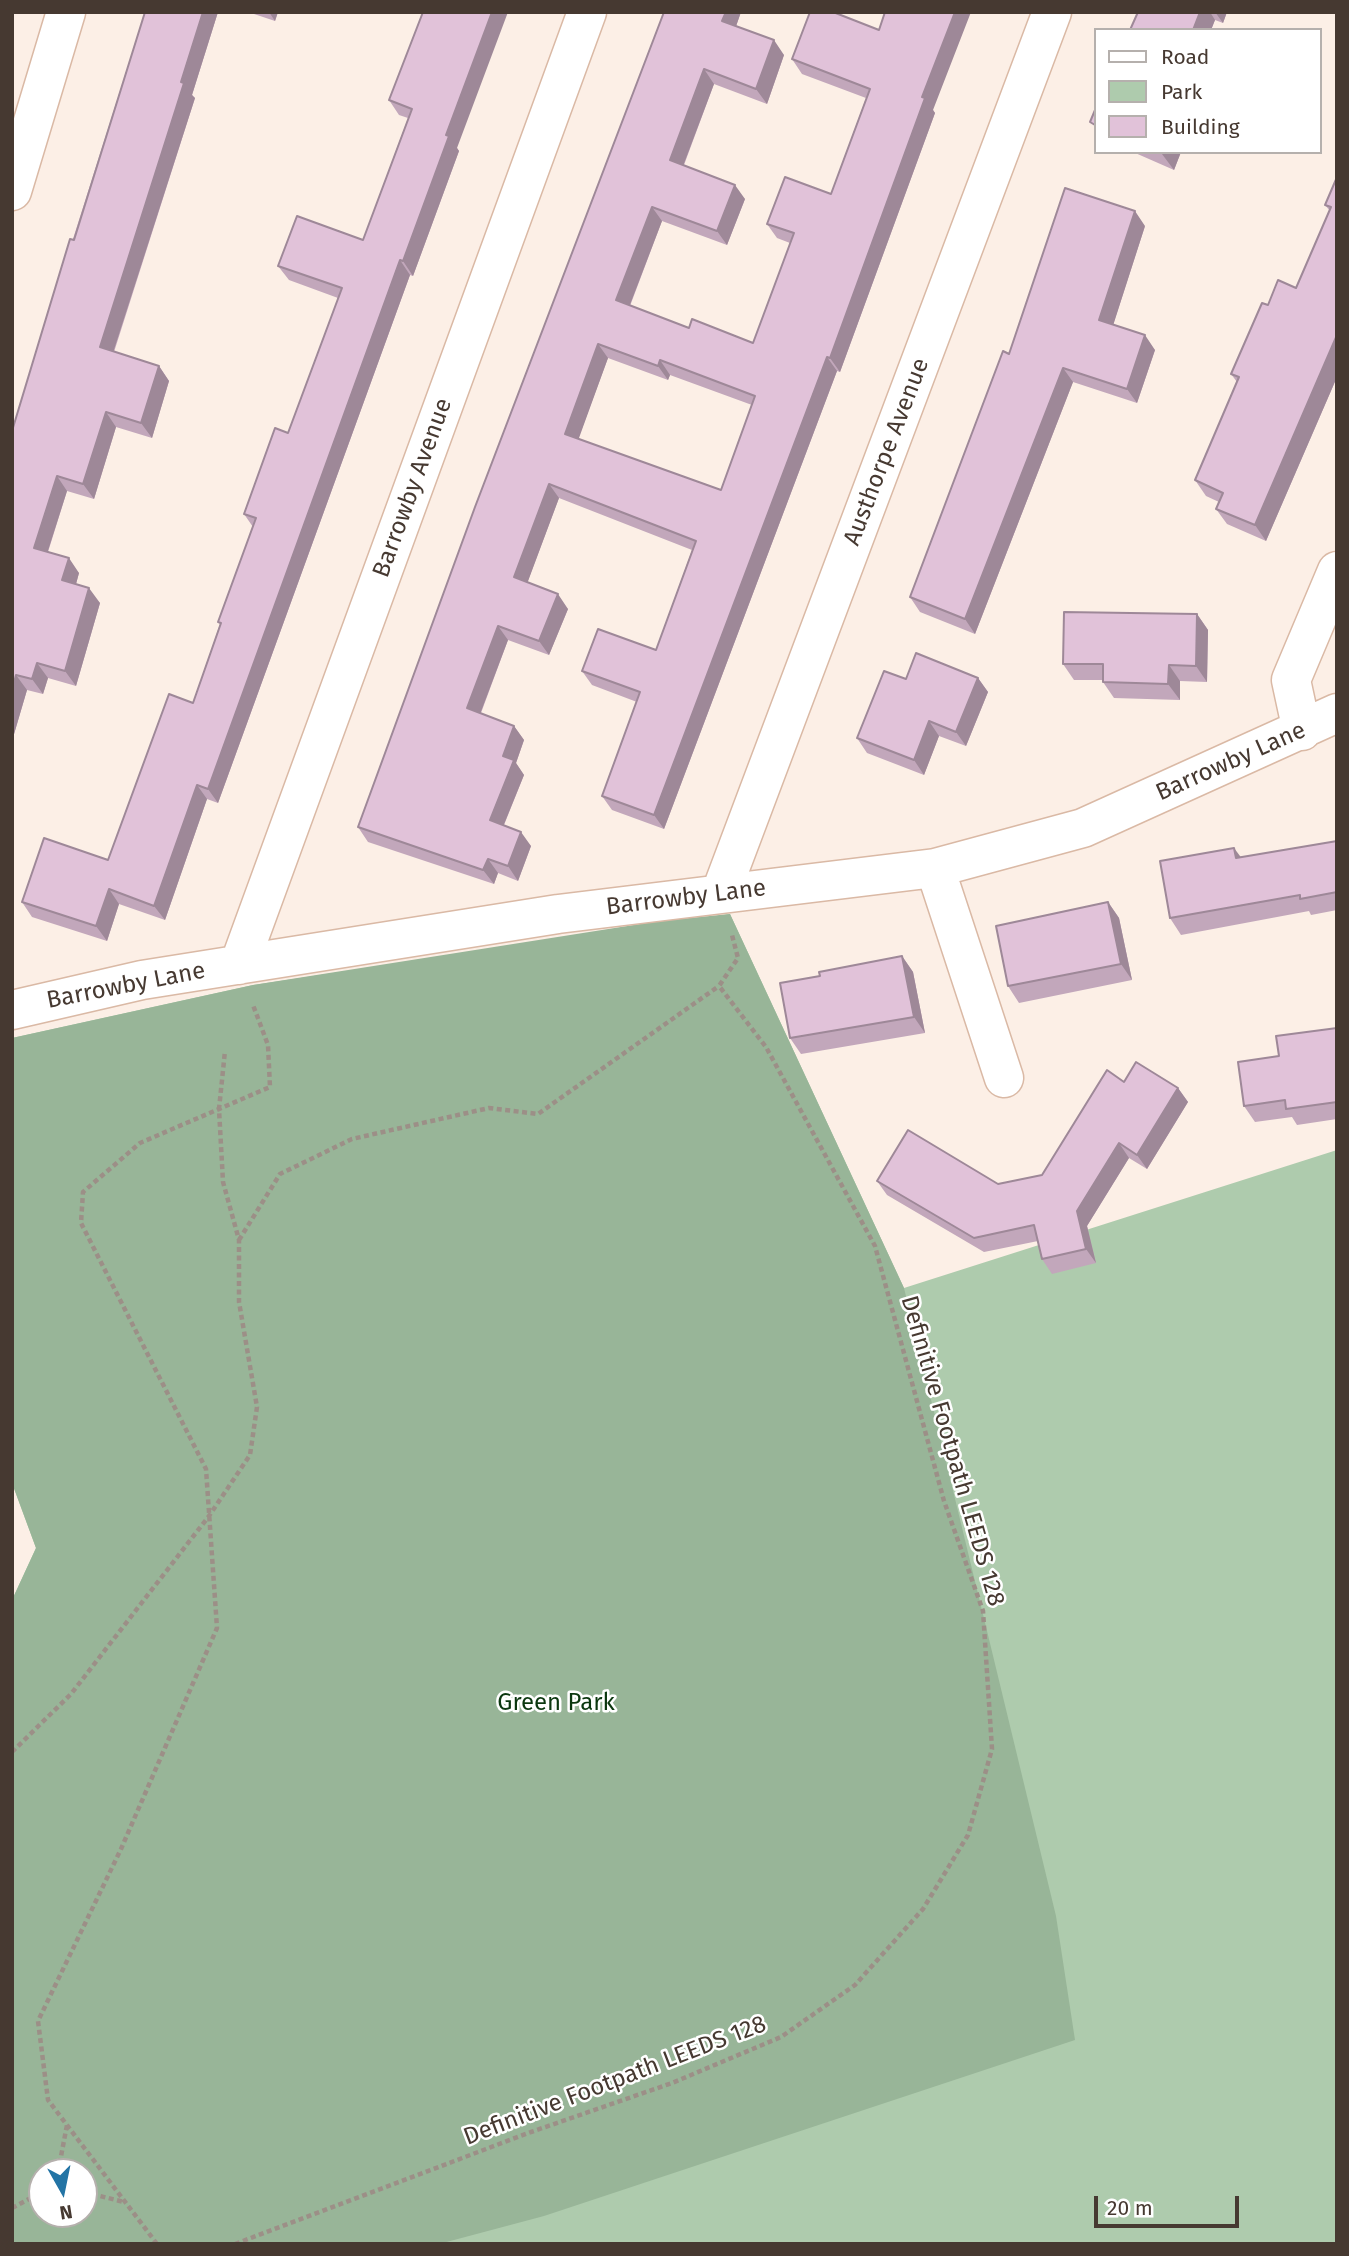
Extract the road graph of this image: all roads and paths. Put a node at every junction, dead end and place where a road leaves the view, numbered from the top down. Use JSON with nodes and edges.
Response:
{"nodes":[{"id":1,"x":65,"y":12,"type":"edge"},
{"id":2,"x":587,"y":12,"type":"edge"},
{"id":3,"x":1052,"y":12,"type":"edge"},
{"id":4,"x":12,"y":191,"type":"edge"},
{"id":5,"x":1337,"y":571,"type":"edge"},
{"id":6,"x":1337,"y":713,"type":"edge"},
{"id":7,"x":1302,"y":731,"type":"junction"},
{"id":8,"x":935,"y":868,"type":"junction"},
{"id":9,"x":721,"y":892,"type":"junction"},
{"id":10,"x":239,"y":965,"type":"junction"},
{"id":11,"x":719,"y":986,"type":"junction"},
{"id":12,"x":12,"y":1010,"type":"edge"},
{"id":13,"x":225,"y":1051,"type":"dead end"},
{"id":14,"x":1004,"y":1078,"type":"dead end"},
{"id":15,"x":219,"y":1109,"type":"junction"},
{"id":16,"x":239,"y":1240,"type":"junction"},
{"id":17,"x":209,"y":1516,"type":"junction"},
{"id":18,"x":12,"y":1752,"type":"edge"},
{"id":19,"x":66,"y":2125,"type":"junction"},
{"id":20,"x":60,"y":2158,"type":"edge"},
{"id":21,"x":98,"y":2196,"type":"edge"},
{"id":22,"x":28,"y":2199,"type":"edge"},
{"id":23,"x":126,"y":2203,"type":"junction"},
{"id":24,"x":12,"y":2208,"type":"edge"},
{"id":25,"x":156,"y":2244,"type":"edge"},
{"id":26,"x":234,"y":2244,"type":"edge"}],
"edges":[{"from":1,"to":4,"type":"street"},
{"from":2,"to":10,"type":"street","name":"Barrowby Avenue"},
{"from":3,"to":9,"type":"street","name":"Austhorpe Avenue"},
{"from":5,"to":7,"type":"street"},
{"from":6,"to":7,"type":"street","name":"Barrowby Lane"},
{"from":7,"to":8,"type":"street","name":"Barrowby Lane"},
{"from":8,"to":9,"type":"street","name":"Barrowby Lane"},
{"from":8,"to":14,"type":"street"},
{"from":9,"to":10,"type":"street","name":"Barrowby Lane"},
{"from":9,"to":11,"type":"path"},
{"from":10,"to":12,"type":"street","name":"Barrowby Lane"},
{"from":10,"to":15,"type":"path"},
{"from":11,"to":16,"type":"path"},
{"from":11,"to":26,"type":"path","name":"Definitive Footpath LEEDS 128"},
{"from":13,"to":15,"type":"path"},
{"from":15,"to":16,"type":"path"},
{"from":15,"to":17,"type":"path"},
{"from":16,"to":17,"type":"path"},
{"from":17,"to":18,"type":"path"},
{"from":17,"to":19,"type":"path"},
{"from":19,"to":20,"type":"path"},
{"from":19,"to":23,"type":"path"},
{"from":21,"to":23,"type":"path"},
{"from":22,"to":24,"type":"path"},
{"from":23,"to":25,"type":"path"}]}
